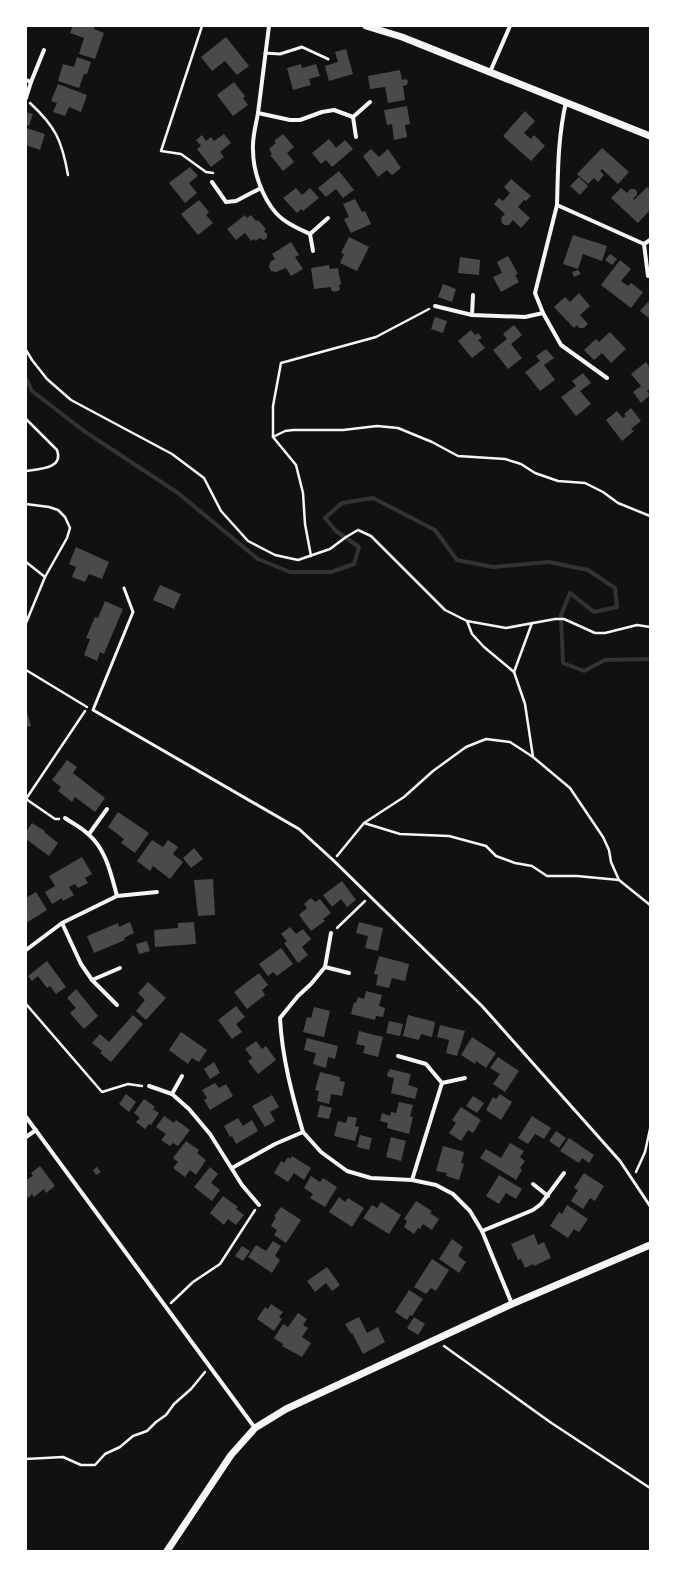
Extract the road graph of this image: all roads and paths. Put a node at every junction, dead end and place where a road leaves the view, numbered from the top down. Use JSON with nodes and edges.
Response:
{"nodes":[{"id":1,"x":202,"y":26,"type":"edge"},
{"id":2,"x":269,"y":26,"type":"edge"},
{"id":3,"x":366,"y":26,"type":"edge"},
{"id":4,"x":510,"y":26,"type":"edge"},
{"id":5,"x":44,"y":50,"type":"dead end"},
{"id":6,"x":265,"y":54,"type":"junction"},
{"id":7,"x":328,"y":59,"type":"dead end"},
{"id":8,"x":490,"y":72,"type":"junction"},
{"id":9,"x":26,"y":80,"type":"edge"},
{"id":10,"x":31,"y":82,"type":"junction"},
{"id":11,"x":26,"y":99,"type":"edge"},
{"id":12,"x":370,"y":102,"type":"dead end"},
{"id":13,"x":566,"y":102,"type":"junction"},
{"id":14,"x":258,"y":113,"type":"junction"},
{"id":15,"x":353,"y":117,"type":"junction"},
{"id":16,"x":650,"y":136,"type":"edge"},
{"id":17,"x":356,"y":137,"type":"dead end"},
{"id":18,"x":68,"y":175,"type":"dead end"},
{"id":19,"x":212,"y":182,"type":"joint"},
{"id":20,"x":261,"y":188,"type":"junction"},
{"id":21,"x":557,"y":204,"type":"junction"},
{"id":22,"x":328,"y":218,"type":"dead end"},
{"id":23,"x":310,"y":234,"type":"junction"},
{"id":24,"x":650,"y":240,"type":"edge"},
{"id":25,"x":644,"y":244,"type":"junction"},
{"id":26,"x":313,"y":251,"type":"dead end"},
{"id":27,"x":648,"y":276,"type":"dead end"},
{"id":28,"x":473,"y":295,"type":"dead end"},
{"id":29,"x":435,"y":306,"type":"joint"},
{"id":30,"x":543,"y":312,"type":"junction"},
{"id":31,"x":472,"y":315,"type":"junction"},
{"id":32,"x":26,"y":350,"type":"edge"},
{"id":33,"x":607,"y":378,"type":"dead end"},
{"id":34,"x":26,"y":419,"type":"edge"},
{"id":35,"x":274,"y":437,"type":"junction"},
{"id":36,"x":26,"y":471,"type":"edge"},
{"id":37,"x":26,"y":504,"type":"edge"},
{"id":38,"x":650,"y":516,"type":"edge"},
{"id":39,"x":311,"y":556,"type":"junction"},
{"id":40,"x":26,"y":562,"type":"edge"},
{"id":41,"x":46,"y":577,"type":"junction"},
{"id":42,"x":124,"y":588,"type":"dead end"},
{"id":43,"x":467,"y":622,"type":"junction"},
{"id":44,"x":26,"y":623,"type":"edge"},
{"id":45,"x":532,"y":623,"type":"junction"},
{"id":46,"x":650,"y":627,"type":"edge"},
{"id":47,"x":26,"y":670,"type":"edge"},
{"id":48,"x":514,"y":672,"type":"junction"},
{"id":49,"x":88,"y":707,"type":"junction"},
{"id":50,"x":92,"y":710,"type":"junction"},
{"id":51,"x":533,"y":757,"type":"junction"},
{"id":52,"x":26,"y":799,"type":"edge"},
{"id":53,"x":107,"y":809,"type":"dead end"},
{"id":54,"x":65,"y":818,"type":"joint"},
{"id":55,"x":364,"y":823,"type":"junction"},
{"id":56,"x":89,"y":834,"type":"junction"},
{"id":57,"x":333,"y":860,"type":"junction"},
{"id":58,"x":619,"y":880,"type":"junction"},
{"id":59,"x":157,"y":892,"type":"dead end"},
{"id":60,"x":117,"y":896,"type":"junction"},
{"id":61,"x":370,"y":897,"type":"junction"},
{"id":62,"x":650,"y":905,"type":"edge"},
{"id":63,"x":62,"y":923,"type":"junction"},
{"id":64,"x":331,"y":933,"type":"joint"},
{"id":65,"x":26,"y":950,"type":"edge"},
{"id":66,"x":120,"y":968,"type":"dead end"},
{"id":67,"x":325,"y":968,"type":"junction"},
{"id":68,"x":349,"y":973,"type":"dead end"},
{"id":69,"x":92,"y":980,"type":"junction"},
{"id":70,"x":26,"y":1004,"type":"edge"},
{"id":71,"x":117,"y":1005,"type":"dead end"},
{"id":72,"x":398,"y":1056,"type":"dead end"},
{"id":73,"x":182,"y":1076,"type":"dead end"},
{"id":74,"x":465,"y":1078,"type":"dead end"},
{"id":75,"x":442,"y":1083,"type":"junction"},
{"id":76,"x":149,"y":1086,"type":"joint"},
{"id":77,"x":172,"y":1094,"type":"junction"},
{"id":78,"x":26,"y":1117,"type":"edge"},
{"id":79,"x":650,"y":1129,"type":"edge"},
{"id":80,"x":36,"y":1130,"type":"junction"},
{"id":81,"x":303,"y":1132,"type":"junction"},
{"id":82,"x":26,"y":1137,"type":"edge"},
{"id":83,"x":232,"y":1168,"type":"junction"},
{"id":84,"x":564,"y":1173,"type":"dead end"},
{"id":85,"x":632,"y":1179,"type":"junction"},
{"id":86,"x":412,"y":1180,"type":"junction"},
{"id":87,"x":532,"y":1184,"type":"dead end"},
{"id":88,"x":548,"y":1196,"type":"junction"},
{"id":89,"x":259,"y":1204,"type":"joint"},
{"id":90,"x":650,"y":1206,"type":"edge"},
{"id":91,"x":482,"y":1231,"type":"junction"},
{"id":92,"x":650,"y":1245,"type":"edge"},
{"id":93,"x":512,"y":1304,"type":"junction"},
{"id":94,"x":166,"y":1308,"type":"junction"},
{"id":95,"x":435,"y":1339,"type":"junction"},
{"id":96,"x":210,"y":1366,"type":"junction"},
{"id":97,"x":255,"y":1428,"type":"junction"},
{"id":98,"x":26,"y":1459,"type":"edge"},
{"id":99,"x":650,"y":1488,"type":"edge"},
{"id":100,"x":167,"y":1551,"type":"edge"}],
"edges":[{"from":1,"to":19,"type":"path"},
{"from":2,"to":6,"type":"street"},
{"from":3,"to":8,"type":"street"},
{"from":4,"to":8,"type":"street"},
{"from":5,"to":10,"type":"street"},
{"from":6,"to":7,"type":"lane"},
{"from":6,"to":14,"type":"street"},
{"from":8,"to":13,"type":"street"},
{"from":9,"to":10,"type":"street"},
{"from":10,"to":11,"type":"street"},
{"from":11,"to":18,"type":"path"},
{"from":12,"to":15,"type":"street"},
{"from":13,"to":16,"type":"street"},
{"from":13,"to":21,"type":"street"},
{"from":14,"to":15,"type":"street"},
{"from":14,"to":20,"type":"street"},
{"from":15,"to":17,"type":"street"},
{"from":19,"to":20,"type":"street"},
{"from":20,"to":23,"type":"street"},
{"from":21,"to":25,"type":"street"},
{"from":21,"to":30,"type":"street"},
{"from":22,"to":23,"type":"street"},
{"from":23,"to":26,"type":"street"},
{"from":24,"to":25,"type":"street"},
{"from":25,"to":27,"type":"street"},
{"from":28,"to":31,"type":"street"},
{"from":29,"to":31,"type":"street"},
{"from":29,"to":35,"type":"path"},
{"from":30,"to":31,"type":"street"},
{"from":30,"to":33,"type":"street"},
{"from":32,"to":39,"type":"path"},
{"from":34,"to":36,"type":"path"},
{"from":35,"to":38,"type":"path"},
{"from":35,"to":39,"type":"path"},
{"from":37,"to":41,"type":"path"},
{"from":39,"to":43,"type":"path"},
{"from":40,"to":41,"type":"path"},
{"from":41,"to":44,"type":"path"},
{"from":42,"to":50,"type":"lane"},
{"from":43,"to":45,"type":"path"},
{"from":43,"to":48,"type":"path"},
{"from":45,"to":46,"type":"path"},
{"from":45,"to":48,"type":"path"},
{"from":47,"to":49,"type":"path"},
{"from":48,"to":51,"type":"path"},
{"from":49,"to":50,"type":"path"},
{"from":49,"to":52,"type":"path"},
{"from":50,"to":57,"type":"lane"},
{"from":51,"to":55,"type":"path"},
{"from":51,"to":58,"type":"path"},
{"from":52,"to":54,"type":"path"},
{"from":53,"to":56,"type":"street"},
{"from":54,"to":56,"type":"street"},
{"from":55,"to":57,"type":"path"},
{"from":55,"to":58,"type":"path"},
{"from":56,"to":60,"type":"street"},
{"from":57,"to":61,"type":"lane"},
{"from":58,"to":62,"type":"path"},
{"from":59,"to":60,"type":"street"},
{"from":60,"to":63,"type":"street"},
{"from":61,"to":64,"type":"path"},
{"from":61,"to":85,"type":"lane"},
{"from":63,"to":65,"type":"street"},
{"from":63,"to":69,"type":"street"},
{"from":64,"to":67,"type":"street"},
{"from":66,"to":69,"type":"street"},
{"from":67,"to":68,"type":"street"},
{"from":67,"to":81,"type":"street"},
{"from":69,"to":71,"type":"street"},
{"from":70,"to":76,"type":"path"},
{"from":72,"to":75,"type":"street"},
{"from":73,"to":77,"type":"street"},
{"from":74,"to":75,"type":"street"},
{"from":75,"to":86,"type":"street"},
{"from":76,"to":77,"type":"street"},
{"from":77,"to":83,"type":"street"},
{"from":78,"to":80,"type":"street"},
{"from":79,"to":85,"type":"path"},
{"from":80,"to":82,"type":"street"},
{"from":80,"to":94,"type":"street"},
{"from":81,"to":83,"type":"street"},
{"from":81,"to":86,"type":"street"},
{"from":83,"to":89,"type":"street"},
{"from":84,"to":88,"type":"street"},
{"from":85,"to":90,"type":"lane"},
{"from":86,"to":91,"type":"street"},
{"from":87,"to":88,"type":"street"},
{"from":88,"to":91,"type":"street"},
{"from":89,"to":94,"type":"path"},
{"from":91,"to":93,"type":"street"},
{"from":92,"to":93,"type":"street"},
{"from":93,"to":95,"type":"street"},
{"from":94,"to":96,"type":"street"},
{"from":95,"to":97,"type":"street"},
{"from":95,"to":99,"type":"path"},
{"from":96,"to":97,"type":"street"},
{"from":96,"to":98,"type":"path"},
{"from":97,"to":100,"type":"street"}]}
